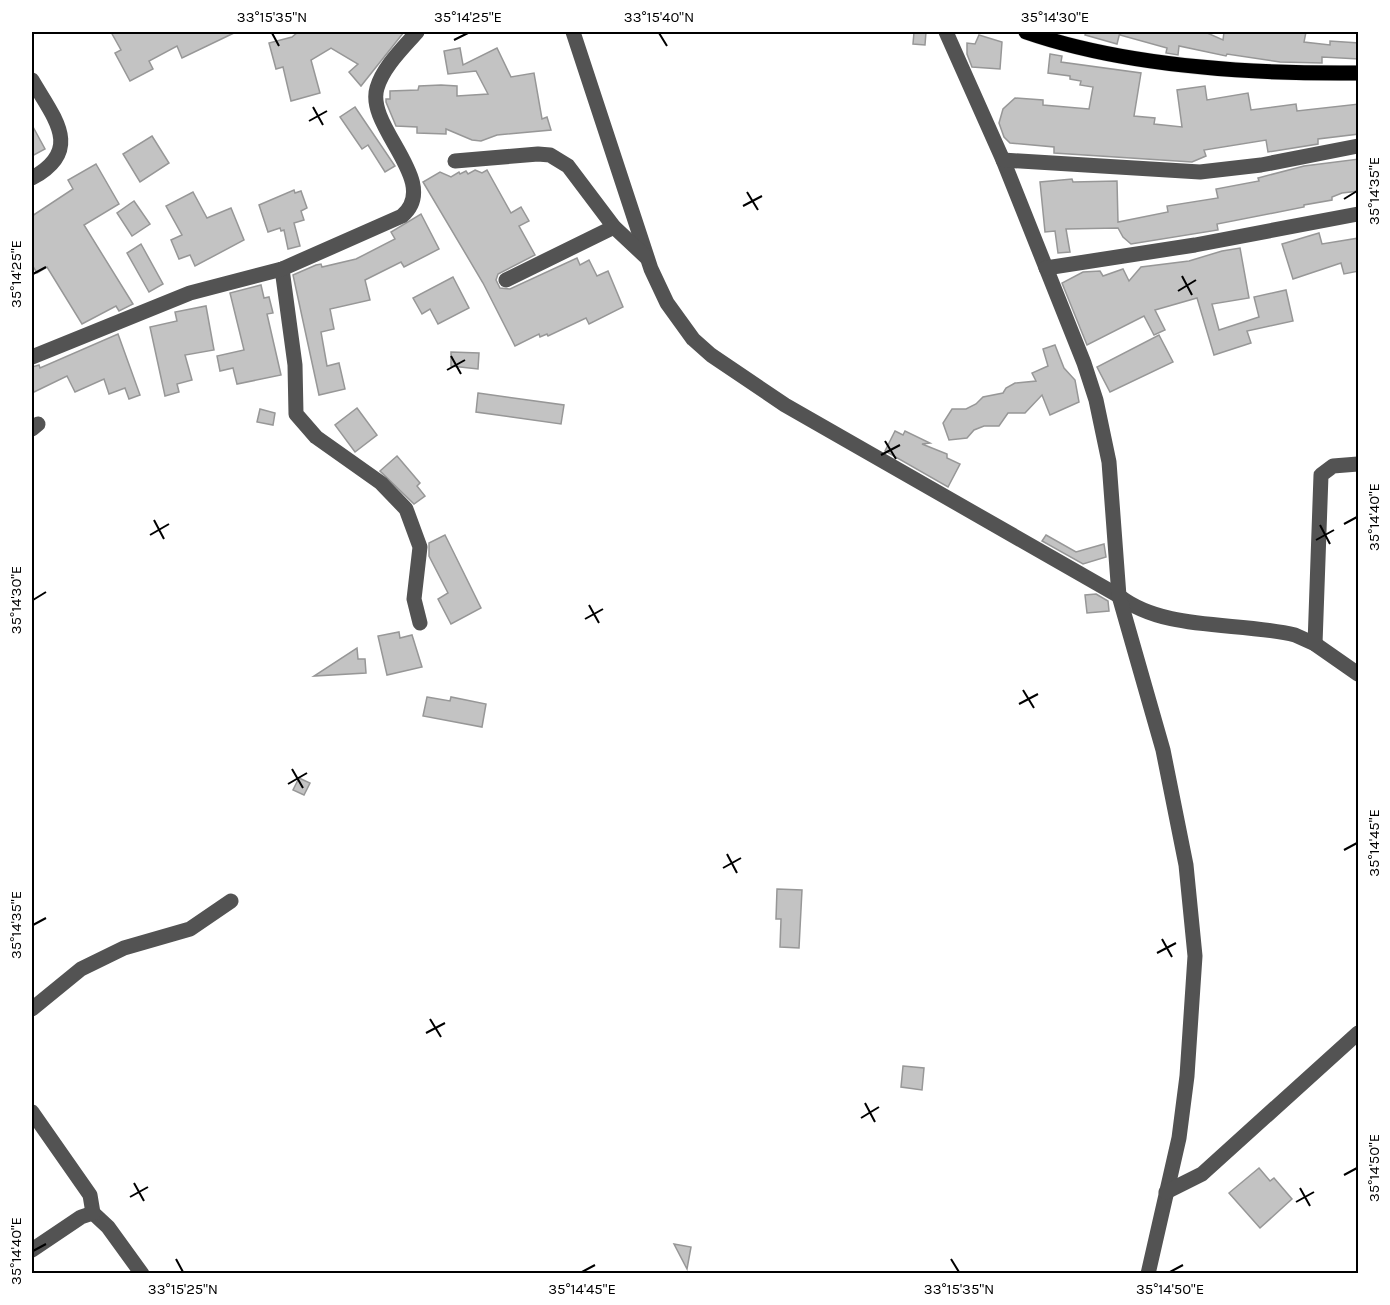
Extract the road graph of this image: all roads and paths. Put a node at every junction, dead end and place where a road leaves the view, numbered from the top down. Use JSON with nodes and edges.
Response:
{"nodes":[{"id":1,"x":417,"y":32,"type":"edge"},
{"id":2,"x":573,"y":32,"type":"edge"},
{"id":3,"x":946,"y":32,"type":"edge"},
{"id":4,"x":1026,"y":32,"type":"edge"},
{"id":5,"x":1359,"y":73,"type":"edge"},
{"id":6,"x":32,"y":84,"type":"edge"},
{"id":7,"x":1359,"y":146,"type":"edge"},
{"id":8,"x":1003,"y":160,"type":"junction"},
{"id":9,"x":455,"y":161,"type":"dead end"},
{"id":10,"x":32,"y":178,"type":"edge"},
{"id":11,"x":1359,"y":214,"type":"edge"},
{"id":12,"x":614,"y":227,"type":"junction"},
{"id":13,"x":647,"y":258,"type":"junction"},
{"id":14,"x":1046,"y":268,"type":"junction"},
{"id":15,"x":282,"y":269,"type":"junction"},
{"id":16,"x":506,"y":280,"type":"dead end"},
{"id":17,"x":32,"y":357,"type":"edge"},
{"id":18,"x":1359,"y":464,"type":"edge"},
{"id":19,"x":1119,"y":596,"type":"junction"},
{"id":20,"x":420,"y":623,"type":"dead end"},
{"id":21,"x":1315,"y":644,"type":"junction"},
{"id":22,"x":1359,"y":674,"type":"edge"},
{"id":23,"x":231,"y":901,"type":"dead end"},
{"id":24,"x":32,"y":1009,"type":"edge"},
{"id":25,"x":1359,"y":1033,"type":"edge"},
{"id":26,"x":32,"y":1112,"type":"edge"},
{"id":27,"x":1166,"y":1192,"type":"junction"},
{"id":28,"x":93,"y":1213,"type":"junction"},
{"id":29,"x":32,"y":1250,"type":"edge"},
{"id":30,"x":142,"y":1274,"type":"edge"},
{"id":31,"x":1148,"y":1274,"type":"edge"}],
"edges":[{"from":1,"to":15,"type":"street"},
{"from":2,"to":13,"type":"street"},
{"from":3,"to":8,"type":"street"},
{"from":4,"to":5,"type":"main road"},
{"from":6,"to":10,"type":"street"},
{"from":7,"to":8,"type":"street"},
{"from":8,"to":14,"type":"street"},
{"from":9,"to":12,"type":"street"},
{"from":11,"to":14,"type":"street"},
{"from":12,"to":13,"type":"street"},
{"from":12,"to":16,"type":"street"},
{"from":13,"to":19,"type":"street"},
{"from":14,"to":19,"type":"street"},
{"from":15,"to":17,"type":"street"},
{"from":15,"to":20,"type":"street"},
{"from":18,"to":21,"type":"street"},
{"from":19,"to":21,"type":"street"},
{"from":19,"to":27,"type":"street"},
{"from":21,"to":22,"type":"street"},
{"from":23,"to":24,"type":"street"},
{"from":25,"to":27,"type":"street"},
{"from":26,"to":28,"type":"street"},
{"from":27,"to":31,"type":"street"},
{"from":28,"to":29,"type":"street"},
{"from":28,"to":30,"type":"street"}]}
